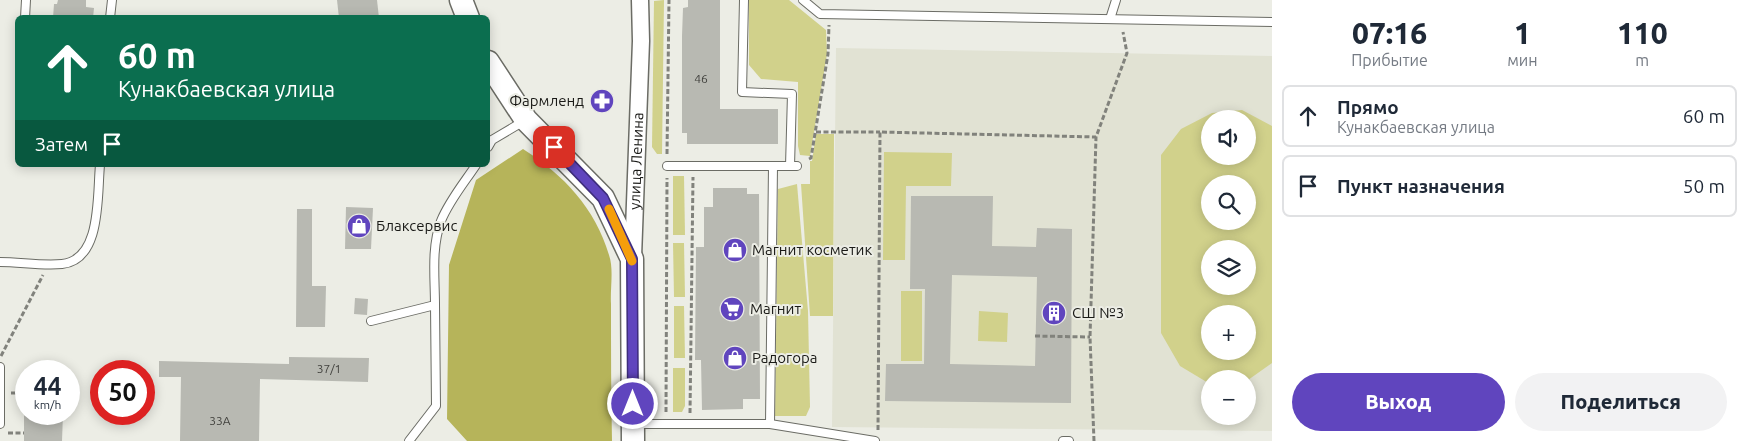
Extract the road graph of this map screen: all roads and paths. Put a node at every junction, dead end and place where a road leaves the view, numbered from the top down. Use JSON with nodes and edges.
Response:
{"nodes":[{"id":1,"x":26,"y":0,"type":"edge"},
{"id":2,"x":112,"y":0,"type":"edge"},
{"id":3,"x":461,"y":0,"type":"edge"},
{"id":4,"x":640,"y":0,"type":"edge"},
{"id":5,"x":669,"y":0,"type":"edge"},
{"id":6,"x":744,"y":0,"type":"edge"},
{"id":7,"x":803,"y":0,"type":"edge"},
{"id":8,"x":1116,"y":0,"type":"edge"},
{"id":9,"x":829,"y":14,"type":"junction"},
{"id":10,"x":25,"y":15,"type":"edge"},
{"id":11,"x":110,"y":15,"type":"edge"},
{"id":12,"x":467,"y":15,"type":"edge"},
{"id":13,"x":1110,"y":19,"type":"junction"},
{"id":14,"x":1121,"y":19,"type":"junction"},
{"id":15,"x":1272,"y":22,"type":"edge"},
{"id":16,"x":490,"y":65,"type":"edge"},
{"id":17,"x":526,"y":120,"type":"junction"},
{"id":18,"x":816,"y":132,"type":"junction"},
{"id":19,"x":880,"y":132,"type":"junction"},
{"id":20,"x":1096,"y":137,"type":"junction"},
{"id":21,"x":490,"y":142,"type":"edge"},
{"id":22,"x":809,"y":159,"type":"dead end"},
{"id":23,"x":667,"y":166,"type":"junction"},
{"id":24,"x":693,"y":166,"type":"junction"},
{"id":25,"x":773,"y":166,"type":"junction"},
{"id":26,"x":100,"y":167,"type":"edge"},
{"id":27,"x":475,"y":167,"type":"edge"},
{"id":28,"x":632,"y":259,"type":"junction"},
{"id":29,"x":0,"y":262,"type":"edge"},
{"id":30,"x":49,"y":264,"type":"junction"},
{"id":31,"x":435,"y":305,"type":"junction"},
{"id":32,"x":371,"y":321,"type":"dead end"},
{"id":33,"x":1035,"y":336,"type":"dead end"},
{"id":34,"x":1090,"y":337,"type":"junction"},
{"id":35,"x":0,"y":359,"type":"edge"},
{"id":36,"x":0,"y":368,"type":"edge"},
{"id":37,"x":0,"y":424,"type":"edge"},
{"id":38,"x":666,"y":424,"type":"junction"},
{"id":39,"x":690,"y":424,"type":"junction"},
{"id":40,"x":770,"y":424,"type":"junction"},
{"id":41,"x":0,"y":433,"type":"edge"},
{"id":42,"x":24,"y":433,"type":"dead end"},
{"id":43,"x":633,"y":433,"type":"edge"},
{"id":44,"x":877,"y":438,"type":"edge"},
{"id":45,"x":409,"y":441,"type":"edge"},
{"id":46,"x":1063,"y":441,"type":"edge"},
{"id":47,"x":1069,"y":441,"type":"edge"},
{"id":48,"x":1094,"y":441,"type":"edge"}],
"edges":[{"from":1,"to":10,"type":"lane"},
{"from":2,"to":11,"type":"lane"},
{"from":3,"to":12,"type":"main road"},
{"from":4,"to":28,"type":"street","name":"улица Ленина"},
{"from":5,"to":23,"type":"path"},
{"from":6,"to":25,"type":"lane"},
{"from":7,"to":9,"type":"lane"},
{"from":8,"to":13,"type":"lane"},
{"from":9,"to":13,"type":"lane"},
{"from":9,"to":18,"type":"path"},
{"from":13,"to":14,"type":"lane"},
{"from":14,"to":15,"type":"lane"},
{"from":14,"to":20,"type":"path"},
{"from":16,"to":17,"type":"main road"},
{"from":17,"to":21,"type":"lane"},
{"from":17,"to":28,"type":"main road"},
{"from":18,"to":19,"type":"path"},
{"from":18,"to":22,"type":"path"},
{"from":19,"to":20,"type":"path"},
{"from":19,"to":44,"type":"path"},
{"from":20,"to":34,"type":"path"},
{"from":23,"to":24,"type":"lane"},
{"from":23,"to":38,"type":"path"},
{"from":24,"to":25,"type":"lane"},
{"from":24,"to":39,"type":"path"},
{"from":25,"to":40,"type":"lane"},
{"from":26,"to":30,"type":"lane"},
{"from":27,"to":31,"type":"lane"},
{"from":28,"to":43,"type":"main road","name":"улица Ленина"},
{"from":29,"to":30,"type":"lane"},
{"from":30,"to":35,"type":"path"},
{"from":31,"to":32,"type":"lane"},
{"from":31,"to":45,"type":"lane"},
{"from":33,"to":34,"type":"path"},
{"from":34,"to":48,"type":"path"},
{"from":36,"to":37,"type":"lane"},
{"from":38,"to":39,"type":"lane"},
{"from":38,"to":43,"type":"lane"},
{"from":39,"to":40,"type":"lane"},
{"from":40,"to":44,"type":"lane"},
{"from":41,"to":42,"type":"path"},
{"from":46,"to":47,"type":"lane"}]}
